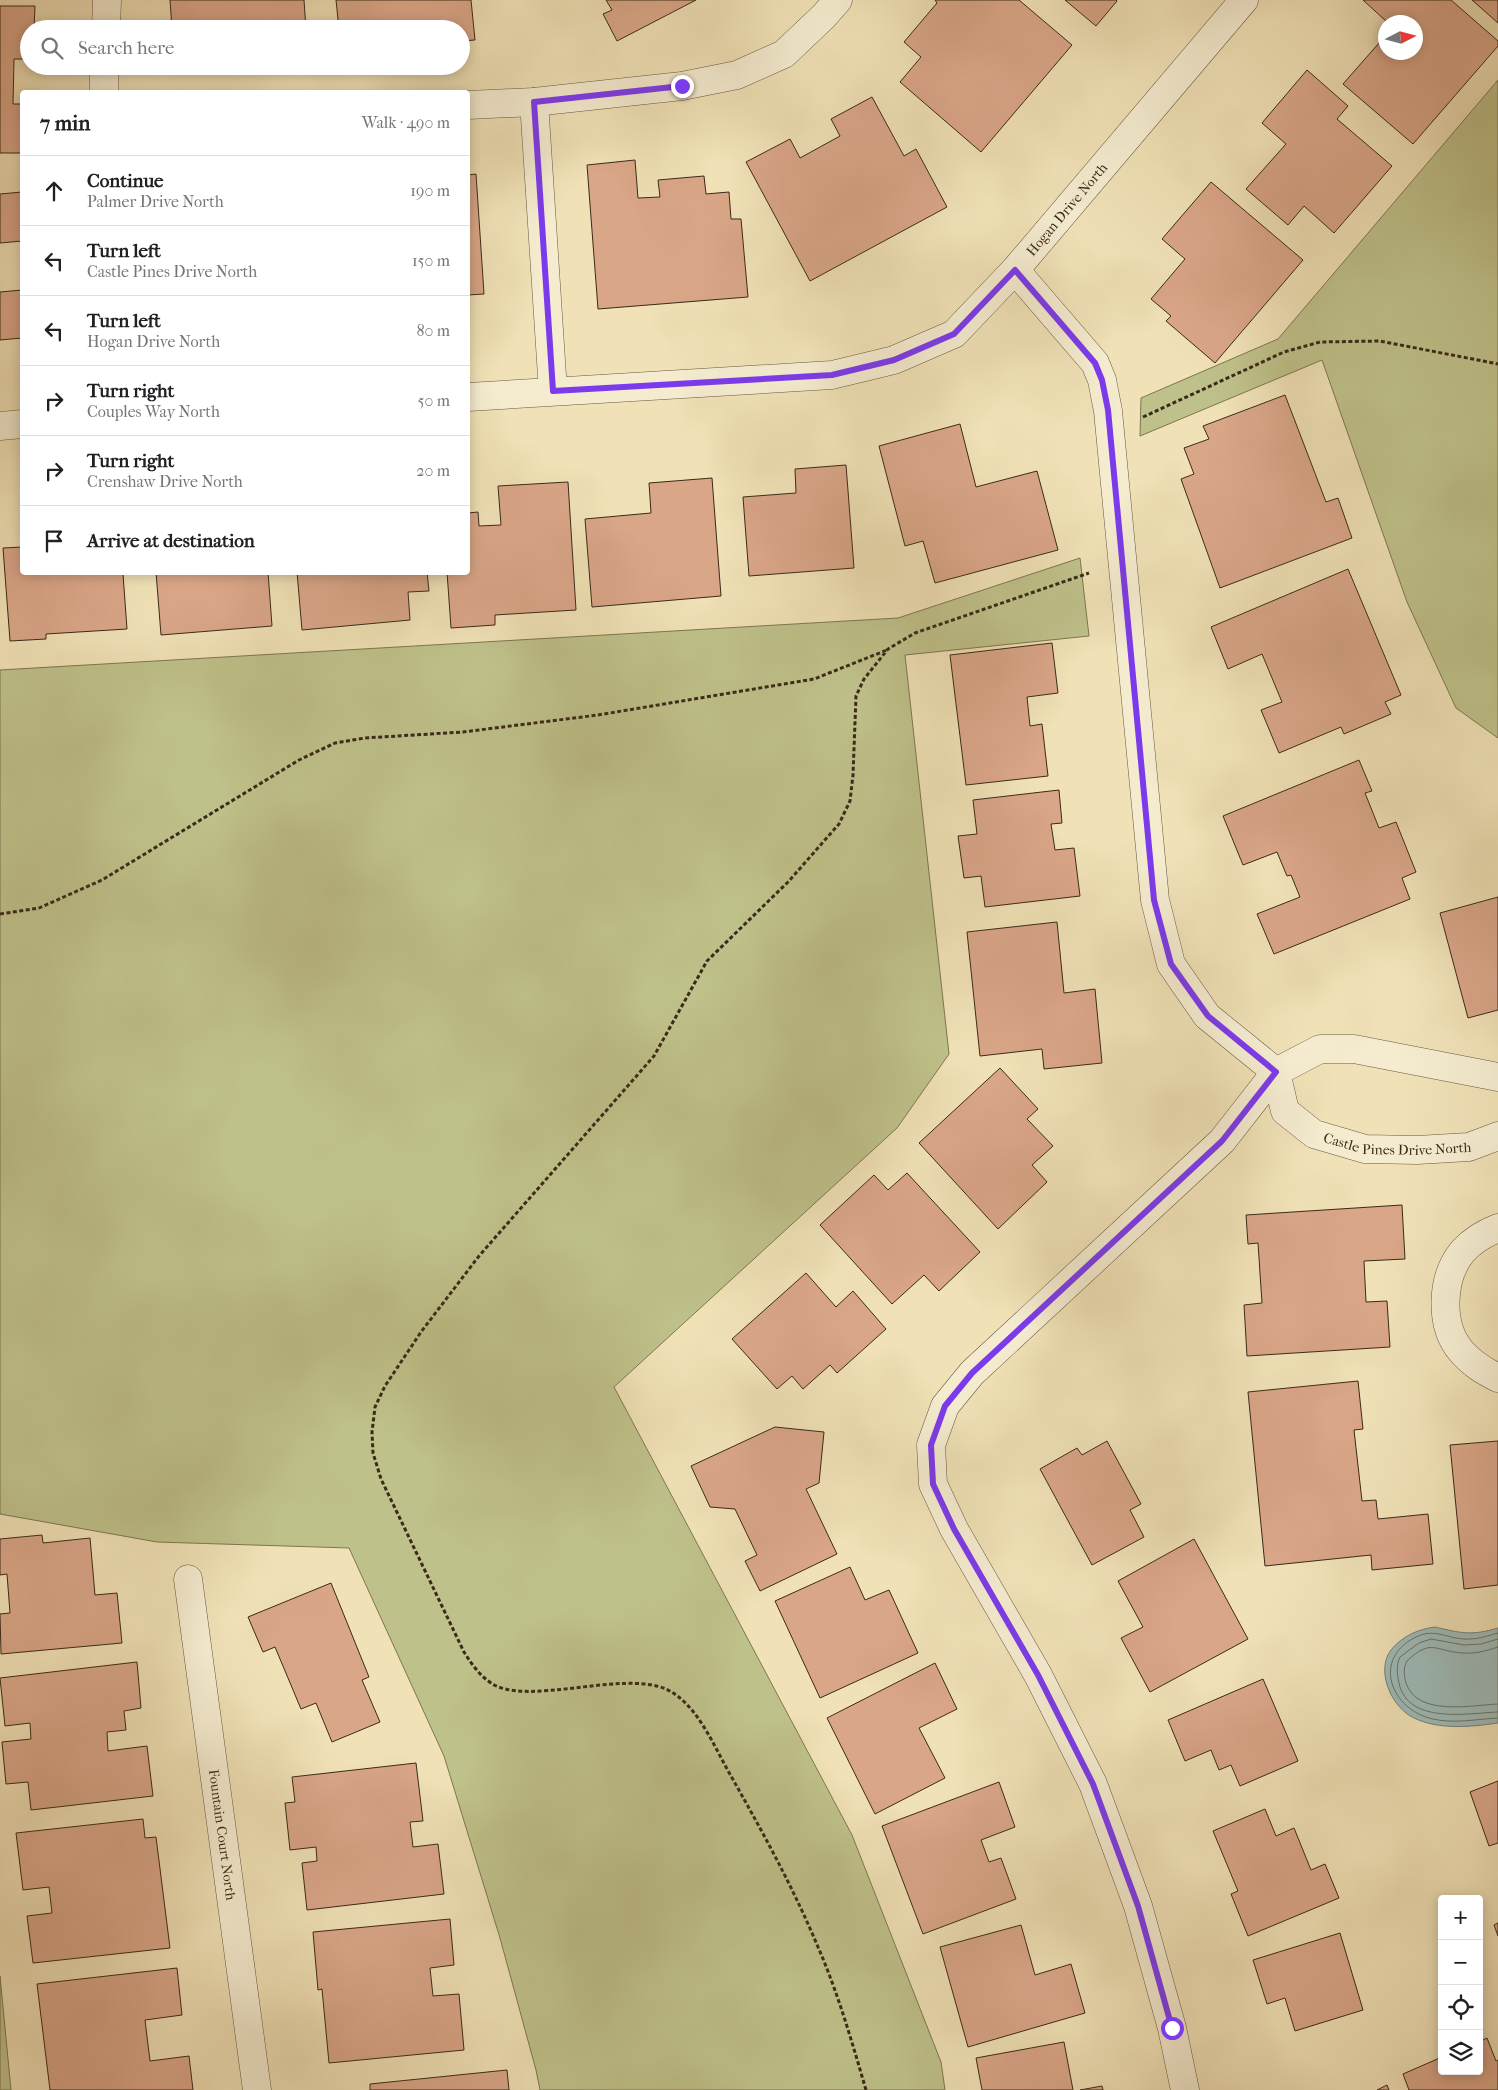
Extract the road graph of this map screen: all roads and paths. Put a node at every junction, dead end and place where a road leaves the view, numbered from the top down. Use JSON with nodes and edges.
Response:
{"nodes":[{"id":1,"x":107,"y":0,"type":"edge"},
{"id":2,"x":838,"y":0,"type":"edge"},
{"id":3,"x":1244,"y":0,"type":"edge"},
{"id":4,"x":106,"y":20,"type":"edge"},
{"id":5,"x":104,"y":75,"type":"edge"},
{"id":6,"x":104,"y":90,"type":"edge"},
{"id":7,"x":534,"y":102,"type":"junction"},
{"id":8,"x":470,"y":105,"type":"edge"},
{"id":9,"x":1015,"y":270,"type":"junction"},
{"id":10,"x":1498,"y":364,"type":"edge"},
{"id":11,"x":553,"y":391,"type":"junction"},
{"id":12,"x":470,"y":396,"type":"edge"},
{"id":13,"x":1135,"y":420,"type":"dead end"},
{"id":14,"x":20,"y":424,"type":"edge"},
{"id":15,"x":0,"y":426,"type":"edge"},
{"id":16,"x":1094,"y":572,"type":"dead end"},
{"id":17,"x":888,"y":649,"type":"junction"},
{"id":18,"x":0,"y":914,"type":"edge"},
{"id":19,"x":1276,"y":1072,"type":"junction"},
{"id":20,"x":1498,"y":1077,"type":"edge"},
{"id":21,"x":1498,"y":1136,"type":"edge"},
{"id":22,"x":1498,"y":1228,"type":"edge"},
{"id":23,"x":1498,"y":1378,"type":"edge"},
{"id":24,"x":188,"y":1580,"type":"dead end"},
{"id":25,"x":257,"y":2090,"type":"edge"},
{"id":26,"x":866,"y":2090,"type":"edge"},
{"id":27,"x":1185,"y":2090,"type":"edge"}],
"edges":[{"from":1,"to":4,"type":"street"},
{"from":2,"to":7,"type":"street"},
{"from":3,"to":9,"type":"street","name":"Hogan Drive North"},
{"from":5,"to":6,"type":"street"},
{"from":7,"to":8,"type":"street"},
{"from":7,"to":11,"type":"street"},
{"from":9,"to":11,"type":"street","name":"Hogan Drive North"},
{"from":9,"to":19,"type":"street"},
{"from":10,"to":13,"type":"path"},
{"from":11,"to":12,"type":"street","name":"Hogan Drive North"},
{"from":14,"to":15,"type":"street"},
{"from":16,"to":17,"type":"path"},
{"from":17,"to":18,"type":"path"},
{"from":17,"to":26,"type":"path"},
{"from":19,"to":20,"type":"street"},
{"from":19,"to":21,"type":"street","name":"Castle Pines Drive North"},
{"from":19,"to":27,"type":"street"},
{"from":22,"to":23,"type":"street"},
{"from":24,"to":25,"type":"street","name":"Fountain Court North"}]}
